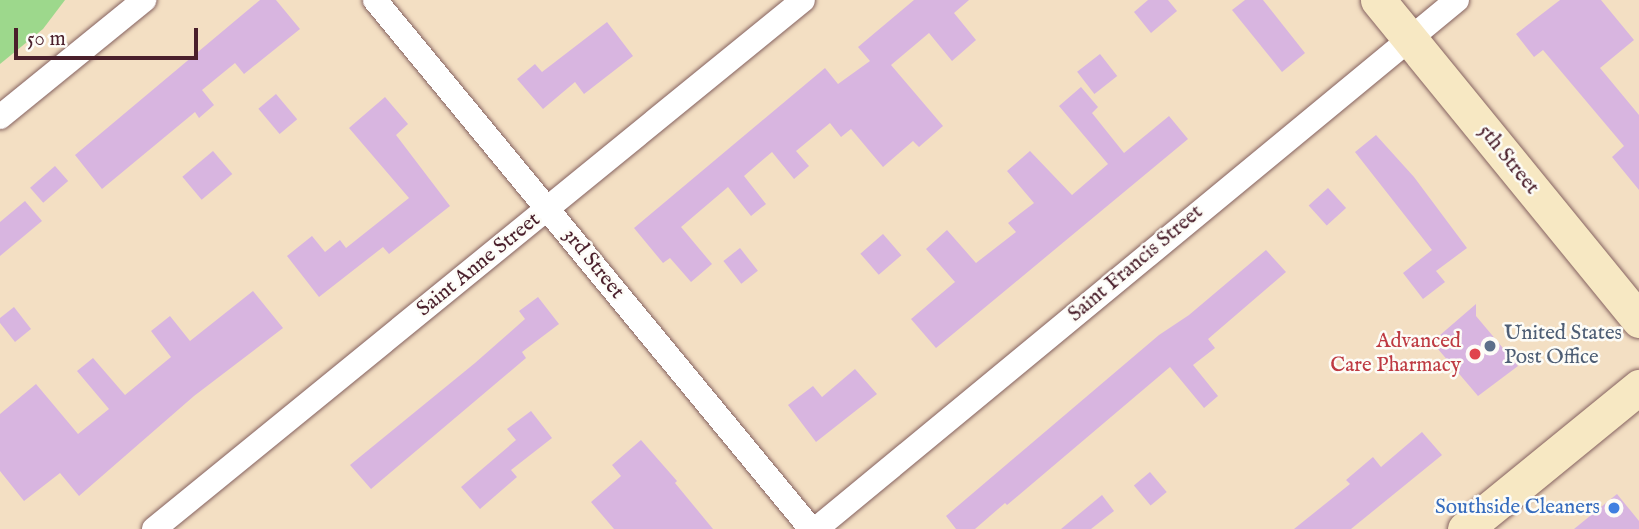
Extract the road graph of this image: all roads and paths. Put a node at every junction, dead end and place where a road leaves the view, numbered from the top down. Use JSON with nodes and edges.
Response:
{"nodes":[{"id":1,"x":144,"y":0,"type":"edge"},
{"id":2,"x":375,"y":0,"type":"edge"},
{"id":3,"x":803,"y":0,"type":"edge"},
{"id":4,"x":1378,"y":0,"type":"edge"},
{"id":5,"x":1457,"y":0,"type":"edge"},
{"id":6,"x":1409,"y":39,"type":"junction"},
{"id":7,"x":0,"y":117,"type":"edge"},
{"id":8,"x":548,"y":210,"type":"junction"},
{"id":9,"x":1639,"y":320,"type":"edge"},
{"id":10,"x":1639,"y":387,"type":"edge"},
{"id":11,"x":154,"y":529,"type":"edge"},
{"id":12,"x":811,"y":529,"type":"edge"},
{"id":13,"x":816,"y":529,"type":"edge"},
{"id":14,"x":1465,"y":529,"type":"edge"}],
"edges":[{"from":1,"to":7,"type":"street"},
{"from":2,"to":8,"type":"street","name":"3rd Street"},
{"from":3,"to":8,"type":"street","name":"Saint Anne Street"},
{"from":4,"to":6,"type":"main road","name":"5th Street"},
{"from":5,"to":6,"type":"street","name":"Saint Francis Street"},
{"from":6,"to":9,"type":"main road","name":"5th Street"},
{"from":6,"to":13,"type":"street","name":"Saint Francis Street"},
{"from":8,"to":11,"type":"street","name":"Saint Anne Street"},
{"from":8,"to":12,"type":"street","name":"3rd Street"},
{"from":10,"to":14,"type":"main road"}]}
